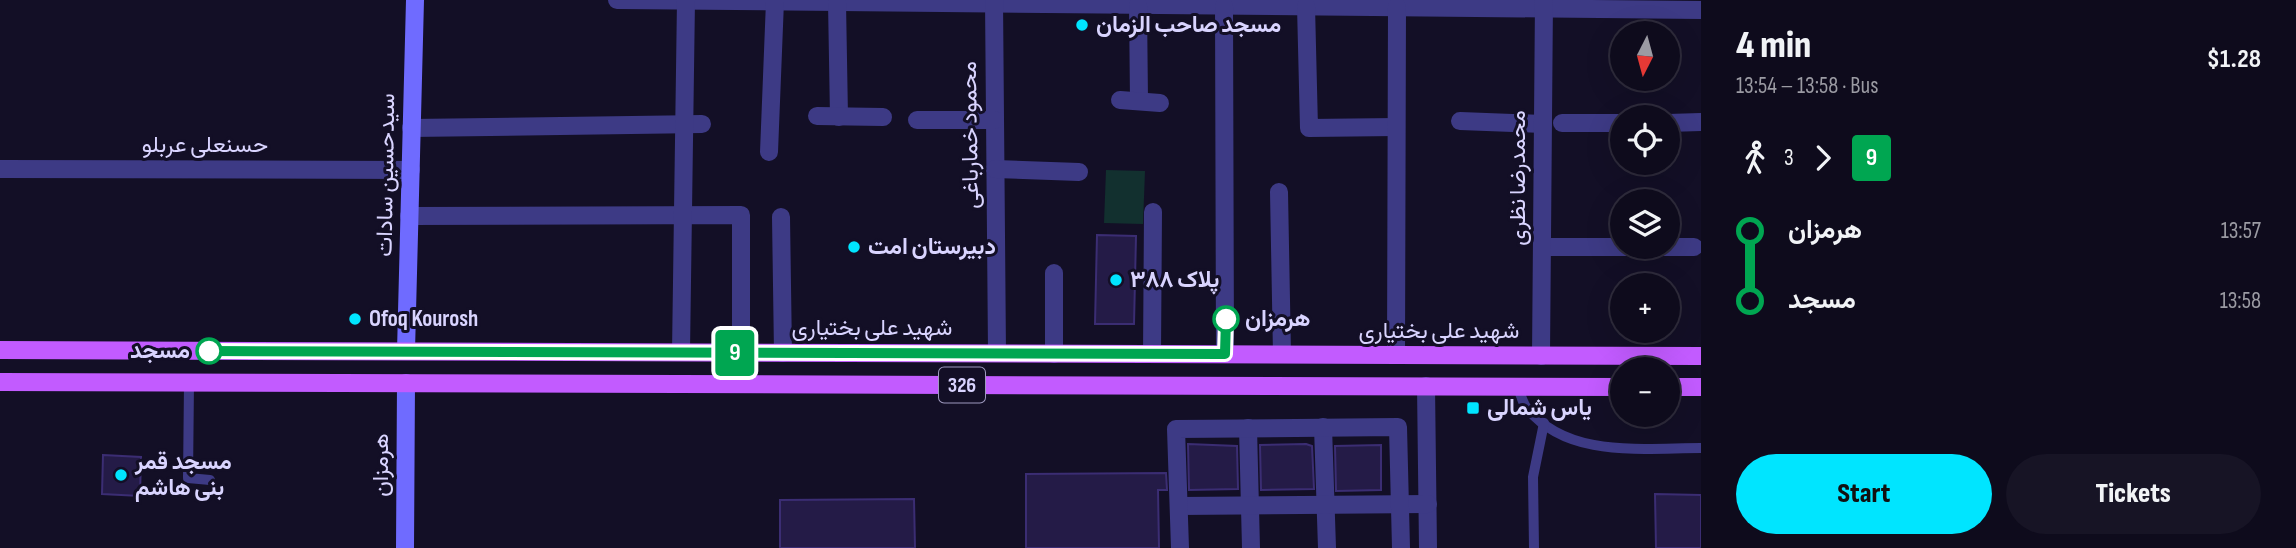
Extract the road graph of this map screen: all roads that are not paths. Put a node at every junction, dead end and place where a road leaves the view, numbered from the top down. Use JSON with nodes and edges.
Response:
{"nodes":[{"id":1,"x":415,"y":0,"type":"edge"},
{"id":2,"x":617,"y":0,"type":"edge"},
{"id":3,"x":686,"y":0,"type":"edge"},
{"id":4,"x":775,"y":1,"type":"edge"},
{"id":5,"x":837,"y":2,"type":"junction"},
{"id":6,"x":994,"y":2,"type":"edge"},
{"id":7,"x":1544,"y":4,"type":"edge"},
{"id":8,"x":1138,"y":5,"type":"junction"},
{"id":9,"x":1224,"y":6,"type":"junction"},
{"id":10,"x":1306,"y":6,"type":"junction"},
{"id":11,"x":1397,"y":7,"type":"junction"},
{"id":12,"x":1701,"y":10,"type":"edge"},
{"id":13,"x":1120,"y":100,"type":"dead end"},
{"id":14,"x":1139,"y":101,"type":"junction"},
{"id":15,"x":1160,"y":103,"type":"dead end"},
{"id":16,"x":817,"y":116,"type":"dead end"},
{"id":17,"x":839,"y":117,"type":"junction"},
{"id":18,"x":883,"y":117,"type":"dead end"},
{"id":19,"x":918,"y":120,"type":"dead end"},
{"id":20,"x":995,"y":120,"type":"junction"},
{"id":21,"x":1460,"y":121,"type":"dead end"},
{"id":22,"x":1680,"y":122,"type":"edge"},
{"id":23,"x":1701,"y":122,"type":"edge"},
{"id":24,"x":1562,"y":123,"type":"dead end"},
{"id":25,"x":1610,"y":123,"type":"edge"},
{"id":26,"x":1543,"y":124,"type":"junction"},
{"id":27,"x":693,"y":125,"type":"junction"},
{"id":28,"x":1396,"y":127,"type":"junction"},
{"id":29,"x":411,"y":128,"type":"junction"},
{"id":30,"x":769,"y":152,"type":"dead end"},
{"id":31,"x":0,"y":169,"type":"edge"},
{"id":32,"x":995,"y":169,"type":"junction"},
{"id":33,"x":411,"y":170,"type":"junction"},
{"id":34,"x":1079,"y":172,"type":"dead end"},
{"id":35,"x":1279,"y":192,"type":"dead end"},
{"id":36,"x":1153,"y":212,"type":"dead end"},
{"id":37,"x":683,"y":214,"type":"junction"},
{"id":38,"x":409,"y":216,"type":"junction"},
{"id":39,"x":781,"y":217,"type":"dead end"},
{"id":40,"x":1542,"y":247,"type":"junction"},
{"id":41,"x":1695,"y":247,"type":"dead end"},
{"id":42,"x":1054,"y":273,"type":"dead end"},
{"id":43,"x":0,"y":350,"type":"edge"},
{"id":44,"x":406,"y":351,"type":"junction"},
{"id":45,"x":495,"y":352,"type":"junction"},
{"id":46,"x":681,"y":352,"type":"junction"},
{"id":47,"x":741,"y":353,"type":"junction"},
{"id":48,"x":783,"y":353,"type":"junction"},
{"id":49,"x":997,"y":353,"type":"junction"},
{"id":50,"x":1054,"y":354,"type":"junction"},
{"id":51,"x":1152,"y":354,"type":"junction"},
{"id":52,"x":1225,"y":354,"type":"junction"},
{"id":53,"x":1282,"y":354,"type":"junction"},
{"id":54,"x":1396,"y":355,"type":"junction"},
{"id":55,"x":1541,"y":356,"type":"junction"},
{"id":56,"x":1701,"y":356,"type":"edge"},
{"id":57,"x":0,"y":382,"type":"edge"},
{"id":58,"x":189,"y":383,"type":"junction"},
{"id":59,"x":406,"y":383,"type":"junction"},
{"id":60,"x":494,"y":384,"type":"junction"},
{"id":61,"x":996,"y":385,"type":"junction"},
{"id":62,"x":1426,"y":386,"type":"junction"},
{"id":63,"x":1518,"y":387,"type":"junction"},
{"id":64,"x":1610,"y":387,"type":"edge"},
{"id":65,"x":1680,"y":387,"type":"edge"},
{"id":66,"x":1701,"y":387,"type":"edge"},
{"id":67,"x":1544,"y":424,"type":"junction"},
{"id":68,"x":1323,"y":427,"type":"junction"},
{"id":69,"x":1248,"y":428,"type":"junction"},
{"id":70,"x":1701,"y":448,"type":"edge"},
{"id":71,"x":210,"y":480,"type":"dead end"},
{"id":72,"x":1325,"y":504,"type":"junction"},
{"id":73,"x":1401,"y":504,"type":"junction"},
{"id":74,"x":1428,"y":504,"type":"junction"},
{"id":75,"x":1250,"y":505,"type":"junction"},
{"id":76,"x":1179,"y":506,"type":"junction"},
{"id":77,"x":405,"y":548,"type":"edge"},
{"id":78,"x":1180,"y":548,"type":"edge"},
{"id":79,"x":1251,"y":548,"type":"edge"},
{"id":80,"x":1326,"y":548,"type":"edge"},
{"id":81,"x":1401,"y":548,"type":"edge"},
{"id":82,"x":1428,"y":548,"type":"edge"},
{"id":83,"x":1534,"y":548,"type":"edge"}],
"edges":[{"from":1,"to":29,"type":"main road","name":"سیدحسین سادات"},
{"from":2,"to":3,"type":"street"},
{"from":3,"to":4,"type":"street"},
{"from":3,"to":27,"type":"street"},
{"from":4,"to":5,"type":"street"},
{"from":4,"to":30,"type":"street"},
{"from":5,"to":6,"type":"street"},
{"from":5,"to":17,"type":"street"},
{"from":6,"to":8,"type":"street"},
{"from":6,"to":20,"type":"street","name":"محمود خمارباغی"},
{"from":7,"to":11,"type":"street"},
{"from":7,"to":12,"type":"street"},
{"from":7,"to":26,"type":"street","name":"محمدرضا نظری"},
{"from":8,"to":9,"type":"street"},
{"from":8,"to":14,"type":"street"},
{"from":9,"to":10,"type":"street"},
{"from":9,"to":52,"type":"street"},
{"from":10,"to":11,"type":"street"},
{"from":10,"to":28,"type":"street"},
{"from":11,"to":28,"type":"street"},
{"from":13,"to":14,"type":"street"},
{"from":14,"to":15,"type":"street"},
{"from":16,"to":17,"type":"street"},
{"from":17,"to":18,"type":"street"},
{"from":19,"to":20,"type":"street"},
{"from":20,"to":32,"type":"street","name":"محمود خمارباغی"},
{"from":21,"to":26,"type":"street"},
{"from":22,"to":23,"type":"street"},
{"from":24,"to":25,"type":"street"},
{"from":26,"to":40,"type":"street","name":"محمدرضا نظری"},
{"from":27,"to":29,"type":"street"},
{"from":27,"to":37,"type":"street"},
{"from":28,"to":54,"type":"street"},
{"from":29,"to":33,"type":"main road","name":"سیدحسین سادات"},
{"from":31,"to":33,"type":"street","name":"حسنعلی عربلو"},
{"from":32,"to":34,"type":"street"},
{"from":32,"to":49,"type":"street","name":"محمود خمارباغی"},
{"from":33,"to":38,"type":"main road","name":"سیدحسین سادات"},
{"from":35,"to":53,"type":"street"},
{"from":36,"to":51,"type":"street"},
{"from":37,"to":38,"type":"street"},
{"from":37,"to":46,"type":"street"},
{"from":37,"to":47,"type":"street"},
{"from":38,"to":44,"type":"main road","name":"سیدحسین سادات"},
{"from":39,"to":48,"type":"street"},
{"from":40,"to":41,"type":"street"},
{"from":40,"to":55,"type":"street","name":"محمدرضا نظری"},
{"from":42,"to":50,"type":"street"},
{"from":43,"to":44,"type":"main road","name":"شهید علی بختیاری","number":"326"},
{"from":44,"to":45,"type":"main road","name":"شهید علی بختیاری","number":"326"},
{"from":44,"to":59,"type":"main road"},
{"from":45,"to":46,"type":"main road","name":"شهید علی بختیاری","number":"326"},
{"from":45,"to":60,"type":"main road"},
{"from":46,"to":47,"type":"main road","name":"شهید علی بختیاری","number":"326"},
{"from":47,"to":48,"type":"main road","name":"شهید علی بختیاری","number":"326"},
{"from":48,"to":49,"type":"main road","name":"شهید علی بختیاری","number":"326"},
{"from":49,"to":50,"type":"main road","name":"شهید علی بختیاری","number":"326"},
{"from":49,"to":61,"type":"main road"},
{"from":50,"to":51,"type":"main road","name":"شهید علی بختیاری","number":"326"},
{"from":51,"to":52,"type":"main road","name":"شهید علی بختیاری","number":"326"},
{"from":52,"to":53,"type":"main road","name":"شهید علی بختیاری","number":"326"},
{"from":53,"to":54,"type":"main road","name":"شهید علی بختیاری","number":"326"},
{"from":54,"to":55,"type":"main road","name":"شهید علی بختیاری","number":"326"},
{"from":55,"to":56,"type":"main road","name":"شهید علی بختیاری","number":"326"},
{"from":57,"to":58,"type":"main road","number":"326"},
{"from":58,"to":59,"type":"main road","number":"326"},
{"from":58,"to":71,"type":"lane"},
{"from":59,"to":60,"type":"main road","number":"326"},
{"from":59,"to":77,"type":"main road","name":"هرمزان"},
{"from":60,"to":61,"type":"main road","number":"326"},
{"from":61,"to":62,"type":"main road","number":"326"},
{"from":62,"to":63,"type":"main road","number":"326"},
{"from":62,"to":74,"type":"street"},
{"from":63,"to":64,"type":"main road","number":"326"},
{"from":63,"to":67,"type":"lane"},
{"from":65,"to":66,"type":"main road"},
{"from":67,"to":70,"type":"lane"},
{"from":67,"to":83,"type":"lane"},
{"from":68,"to":69,"type":"street"},
{"from":68,"to":72,"type":"street"},
{"from":68,"to":73,"type":"street"},
{"from":69,"to":75,"type":"street"},
{"from":69,"to":76,"type":"street"},
{"from":72,"to":73,"type":"street"},
{"from":72,"to":75,"type":"street"},
{"from":72,"to":80,"type":"street"},
{"from":73,"to":74,"type":"street"},
{"from":73,"to":81,"type":"street"},
{"from":74,"to":82,"type":"street"},
{"from":75,"to":76,"type":"street"},
{"from":75,"to":79,"type":"street"},
{"from":76,"to":78,"type":"street"}]}
